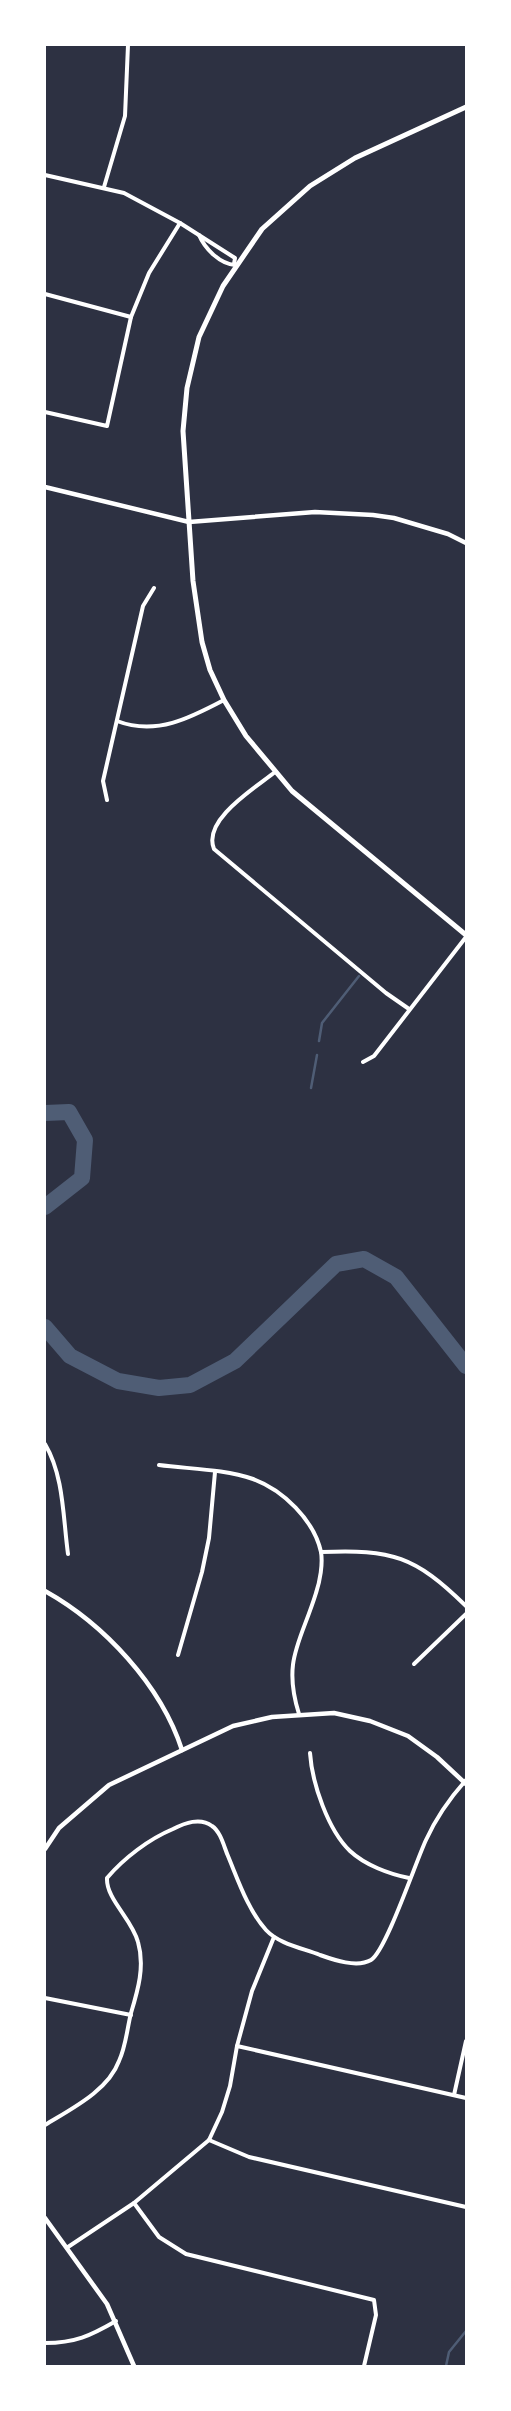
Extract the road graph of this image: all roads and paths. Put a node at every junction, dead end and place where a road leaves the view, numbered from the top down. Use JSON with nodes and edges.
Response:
{"nodes":[{"id":1,"x":128,"y":45,"type":"edge"},
{"id":2,"x":466,"y":107,"type":"edge"},
{"id":3,"x":45,"y":175,"type":"edge"},
{"id":4,"x":104,"y":187,"type":"junction"},
{"id":5,"x":180,"y":223,"type":"junction"},
{"id":6,"x":199,"y":235,"type":"junction"},
{"id":7,"x":235,"y":265,"type":"junction"},
{"id":8,"x":45,"y":294,"type":"edge"},
{"id":9,"x":131,"y":317,"type":"junction"},
{"id":10,"x":45,"y":412,"type":"edge"},
{"id":11,"x":45,"y":487,"type":"edge"},
{"id":12,"x":188,"y":522,"type":"junction"},
{"id":13,"x":466,"y":542,"type":"edge"},
{"id":14,"x":154,"y":588,"type":"dead end"},
{"id":15,"x":224,"y":700,"type":"junction"},
{"id":16,"x":117,"y":720,"type":"junction"},
{"id":17,"x":275,"y":772,"type":"junction"},
{"id":18,"x":107,"y":800,"type":"dead end"},
{"id":19,"x":466,"y":936,"type":"edge"},
{"id":20,"x":409,"y":1009,"type":"junction"},
{"id":21,"x":363,"y":1062,"type":"dead end"},
{"id":22,"x":45,"y":1444,"type":"edge"},
{"id":23,"x":159,"y":1465,"type":"dead end"},
{"id":24,"x":214,"y":1472,"type":"junction"},
{"id":25,"x":321,"y":1552,"type":"junction"},
{"id":26,"x":68,"y":1554,"type":"dead end"},
{"id":27,"x":45,"y":1591,"type":"edge"},
{"id":28,"x":466,"y":1606,"type":"edge"},
{"id":29,"x":466,"y":1614,"type":"edge"},
{"id":30,"x":178,"y":1655,"type":"dead end"},
{"id":31,"x":414,"y":1664,"type":"dead end"},
{"id":32,"x":299,"y":1714,"type":"junction"},
{"id":33,"x":182,"y":1750,"type":"junction"},
{"id":34,"x":310,"y":1753,"type":"dead end"},
{"id":35,"x":465,"y":1782,"type":"edge"},
{"id":36,"x":45,"y":1848,"type":"edge"},
{"id":37,"x":409,"y":1878,"type":"junction"},
{"id":38,"x":274,"y":1937,"type":"junction"},
{"id":39,"x":45,"y":1998,"type":"edge"},
{"id":40,"x":131,"y":2015,"type":"junction"},
{"id":41,"x":466,"y":2041,"type":"edge"},
{"id":42,"x":237,"y":2046,"type":"junction"},
{"id":43,"x":454,"y":2095,"type":"junction"},
{"id":44,"x":466,"y":2098,"type":"edge"},
{"id":45,"x":45,"y":2124,"type":"edge"},
{"id":46,"x":210,"y":2140,"type":"junction"},
{"id":47,"x":134,"y":2204,"type":"junction"},
{"id":48,"x":466,"y":2207,"type":"edge"},
{"id":49,"x":45,"y":2218,"type":"edge"},
{"id":50,"x":68,"y":2248,"type":"junction"},
{"id":51,"x":116,"y":2321,"type":"junction"},
{"id":52,"x":45,"y":2343,"type":"edge"},
{"id":53,"x":134,"y":2366,"type":"edge"},
{"id":54,"x":364,"y":2366,"type":"edge"}],
"edges":[{"from":1,"to":4,"type":"street"},
{"from":2,"to":7,"type":"main road"},
{"from":3,"to":4,"type":"street"},
{"from":4,"to":5,"type":"street"},
{"from":5,"to":6,"type":"street"},
{"from":5,"to":9,"type":"street"},
{"from":6,"to":7,"type":"street"},
{"from":6,"to":7,"type":"street"},
{"from":7,"to":12,"type":"main road"},
{"from":8,"to":9,"type":"street"},
{"from":9,"to":10,"type":"street"},
{"from":11,"to":12,"type":"street"},
{"from":12,"to":13,"type":"street"},
{"from":12,"to":15,"type":"main road"},
{"from":14,"to":16,"type":"street"},
{"from":15,"to":16,"type":"street"},
{"from":15,"to":17,"type":"main road"},
{"from":16,"to":18,"type":"street"},
{"from":17,"to":19,"type":"main road"},
{"from":17,"to":20,"type":"street"},
{"from":19,"to":20,"type":"street"},
{"from":20,"to":21,"type":"street"},
{"from":22,"to":26,"type":"street"},
{"from":23,"to":24,"type":"street"},
{"from":24,"to":25,"type":"street"},
{"from":24,"to":30,"type":"street"},
{"from":25,"to":28,"type":"street"},
{"from":25,"to":32,"type":"street"},
{"from":27,"to":33,"type":"street"},
{"from":29,"to":31,"type":"street"},
{"from":32,"to":33,"type":"street"},
{"from":32,"to":35,"type":"street"},
{"from":33,"to":36,"type":"street"},
{"from":34,"to":37,"type":"street"},
{"from":35,"to":37,"type":"street"},
{"from":37,"to":38,"type":"street"},
{"from":38,"to":40,"type":"street"},
{"from":38,"to":42,"type":"street"},
{"from":39,"to":40,"type":"street"},
{"from":40,"to":45,"type":"street"},
{"from":41,"to":43,"type":"street"},
{"from":42,"to":43,"type":"street"},
{"from":42,"to":46,"type":"street"},
{"from":43,"to":44,"type":"street"},
{"from":46,"to":47,"type":"street"},
{"from":46,"to":48,"type":"street"},
{"from":47,"to":50,"type":"street"},
{"from":47,"to":54,"type":"street"},
{"from":49,"to":50,"type":"street"},
{"from":50,"to":51,"type":"street"},
{"from":51,"to":52,"type":"street"},
{"from":51,"to":53,"type":"street"}]}
